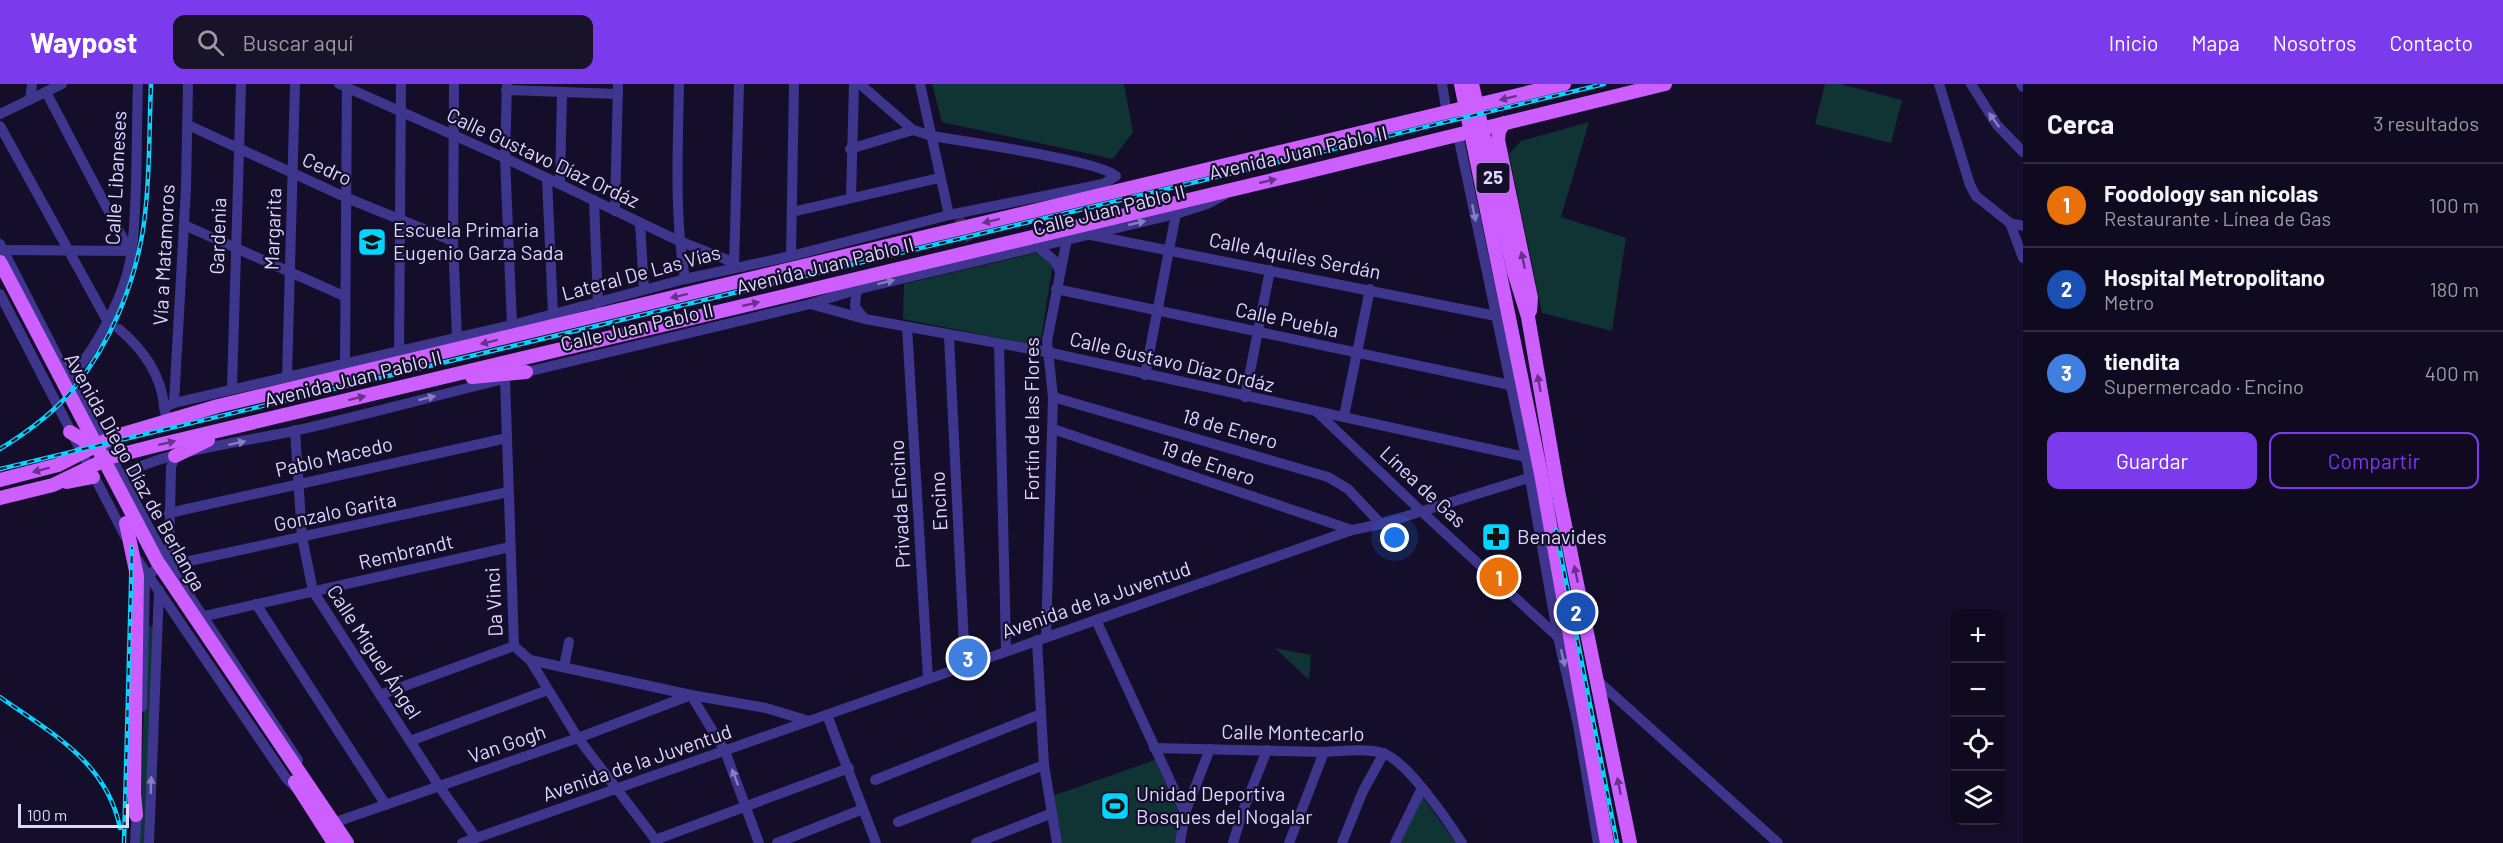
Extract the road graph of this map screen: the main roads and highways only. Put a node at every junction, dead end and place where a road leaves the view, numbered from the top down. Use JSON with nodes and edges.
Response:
{"nodes":[{"id":1,"x":1461,"y":84,"type":"edge"},
{"id":2,"x":1472,"y":84,"type":"edge"},
{"id":3,"x":1564,"y":84,"type":"edge"},
{"id":4,"x":1665,"y":84,"type":"edge"},
{"id":5,"x":1504,"y":123,"type":"junction"},
{"id":6,"x":1,"y":252,"type":"edge"},
{"id":7,"x":0,"y":282,"type":"edge"},
{"id":8,"x":1528,"y":317,"type":"junction"},
{"id":9,"x":1516,"y":358,"type":"junction"},
{"id":10,"x":525,"y":372,"type":"road end"},
{"id":11,"x":440,"y":377,"type":"junction"},
{"id":12,"x":1510,"y":385,"type":"road end"},
{"id":13,"x":228,"y":429,"type":"junction"},
{"id":14,"x":102,"y":438,"type":"junction"},
{"id":15,"x":175,"y":456,"type":"road end"},
{"id":16,"x":111,"y":457,"type":"junction"},
{"id":17,"x":64,"y":462,"type":"junction"},
{"id":18,"x":0,"y":480,"type":"edge"},
{"id":19,"x":0,"y":498,"type":"edge"},
{"id":20,"x":126,"y":523,"type":"junction"},
{"id":21,"x":279,"y":749,"type":"junction"},
{"id":22,"x":307,"y":792,"type":"junction"},
{"id":23,"x":136,"y":815,"type":"road end"},
{"id":24,"x":334,"y":843,"type":"edge"},
{"id":25,"x":347,"y":843,"type":"edge"},
{"id":26,"x":1607,"y":843,"type":"edge"},
{"id":27,"x":1630,"y":843,"type":"edge"}],
"edges":[{"from":1,"to":9,"type":"main road","number":"25"},
{"from":2,"to":8,"type":"main road","number":"25"},
{"from":3,"to":14,"type":"main road","name":"Avenida Juan Pablo II","one_way":true},
{"from":4,"to":5,"type":"main road","name":"Avenida Juan Pablo II"},
{"from":8,"to":5,"type":"main road","one_way":true},
{"from":11,"to":5,"type":"main road","name":"Avenida Juan Pablo II","one_way":true},
{"from":6,"to":21,"type":"main road","name":"Avenida Diego Díaz de Berlanga"},
{"from":7,"to":20,"type":"main road","name":"Avenida Diego Díaz de Berlanga"},
{"from":27,"to":8,"type":"main road","number":"25","one_way":true},
{"from":9,"to":12,"type":"main road"},
{"from":9,"to":26,"type":"main road","number":"25"},
{"from":10,"to":11,"type":"main road"},
{"from":13,"to":11,"type":"main road","name":"Avenida Juan Pablo II","one_way":true},
{"from":13,"to":15,"type":"main road"},
{"from":16,"to":13,"type":"main road","name":"Avenida Juan Pablo II","one_way":true},
{"from":14,"to":16,"type":"main road"},
{"from":14,"to":17,"type":"main road","name":"Avenida Juan Pablo II"},
{"from":14,"to":17,"type":"main road"},
{"from":16,"to":19,"type":"main road","name":"Avenida Juan Pablo II"},
{"from":17,"to":18,"type":"main road","name":"Avenida Juan Pablo II","one_way":true},
{"from":20,"to":21,"type":"main road","name":"Avenida Diego Díaz de Berlanga"},
{"from":20,"to":23,"type":"main road"},
{"from":21,"to":22,"type":"main road","name":"Avenida Diego Díaz de Berlanga"},
{"from":22,"to":24,"type":"main road","name":"Avenida Diego Díaz de Berlanga"},
{"from":22,"to":25,"type":"main road","name":"Avenida Diego Díaz de Berlanga"}]}
